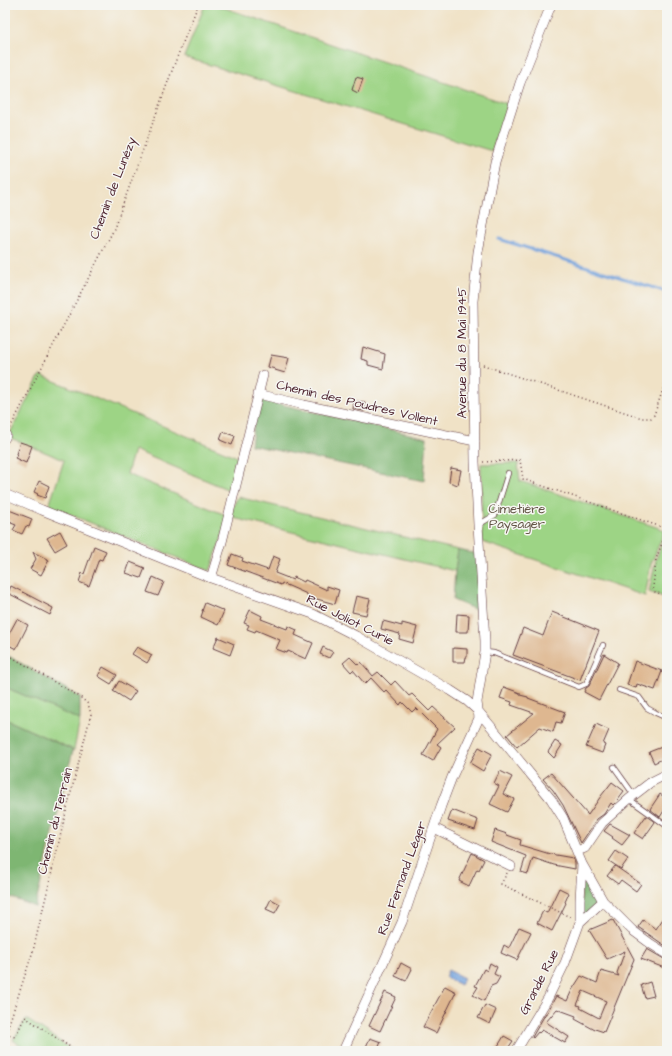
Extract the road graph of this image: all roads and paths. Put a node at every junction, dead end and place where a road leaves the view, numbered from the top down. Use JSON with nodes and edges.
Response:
{"nodes":[{"id":1,"x":198,"y":5,"type":"edge"},
{"id":2,"x":551,"y":5,"type":"edge"},
{"id":3,"x":473,"y":362,"type":"junction"},
{"id":4,"x":263,"y":375,"type":"dead end"},
{"id":5,"x":667,"y":378,"type":"edge"},
{"id":6,"x":258,"y":394,"type":"junction"},
{"id":7,"x":6,"y":437,"type":"edge"},
{"id":8,"x":475,"y":441,"type":"junction"},
{"id":9,"x":475,"y":462,"type":"junction"},
{"id":10,"x":508,"y":473,"type":"dead end"},
{"id":11,"x":5,"y":494,"type":"edge"},
{"id":12,"x":478,"y":524,"type":"junction"},
{"id":13,"x":667,"y":529,"type":"edge"},
{"id":14,"x":211,"y":578,"type":"junction"},
{"id":15,"x":667,"y":596,"type":"edge"},
{"id":16,"x":603,"y":645,"type":"dead end"},
{"id":17,"x":485,"y":652,"type":"junction"},
{"id":18,"x":5,"y":653,"type":"edge"},
{"id":19,"x":619,"y":690,"type":"dead end"},
{"id":20,"x":478,"y":711,"type":"junction"},
{"id":21,"x":667,"y":718,"type":"edge"},
{"id":22,"x":614,"y":767,"type":"dead end"},
{"id":23,"x":667,"y":774,"type":"edge"},
{"id":24,"x":631,"y":797,"type":"junction"},
{"id":25,"x":667,"y":826,"type":"edge"},
{"id":26,"x":434,"y":828,"type":"junction"},
{"id":27,"x":577,"y":851,"type":"junction"},
{"id":28,"x":582,"y":864,"type":"junction"},
{"id":29,"x":511,"y":866,"type":"joint"},
{"id":30,"x":603,"y":901,"type":"junction"},
{"id":31,"x":563,"y":913,"type":"dead end"},
{"id":32,"x":580,"y":922,"type":"junction"},
{"id":33,"x":667,"y":954,"type":"edge"},
{"id":34,"x":5,"y":1035,"type":"edge"},
{"id":35,"x":76,"y":1051,"type":"edge"},
{"id":36,"x":344,"y":1051,"type":"edge"},
{"id":37,"x":516,"y":1051,"type":"edge"}],
"edges":[{"from":1,"to":7,"type":"path","name":"Chemin de Lunézy"},
{"from":2,"to":3,"type":"street","name":"Avenue du 8 Mai 1945"},
{"from":3,"to":5,"type":"path"},
{"from":3,"to":8,"type":"street","name":"Avenue du 8 Mai 1945"},
{"from":4,"to":6,"type":"street","name":"Chemin des Poudres Vollent"},
{"from":6,"to":8,"type":"street","name":"Chemin des Poudres Vollent"},
{"from":6,"to":14,"type":"street","name":"Chemin des Poudres Vollent"},
{"from":8,"to":9,"type":"street","name":"Avenue du 8 Mai 1945"},
{"from":9,"to":12,"type":"street","name":"Avenue du 8 Mai 1945"},
{"from":9,"to":13,"type":"path"},
{"from":10,"to":12,"type":"lane"},
{"from":11,"to":14,"type":"street","name":"Rue Joliot Curie"},
{"from":12,"to":17,"type":"street","name":"Avenue du 8 Mai 1945"},
{"from":13,"to":15,"type":"path"},
{"from":14,"to":20,"type":"street","name":"Rue Joliot Curie"},
{"from":16,"to":17,"type":"lane"},
{"from":17,"to":20,"type":"street","name":"Avenue du 8 Mai 1945"},
{"from":18,"to":34,"type":"path","name":"Chemin du Terrain"},
{"from":19,"to":21,"type":"lane"},
{"from":20,"to":26,"type":"street","name":"Rue Fernand Léger"},
{"from":20,"to":27,"type":"street","name":"Rue Joliot Curie"},
{"from":22,"to":24,"type":"lane"},
{"from":23,"to":24,"type":"street"},
{"from":24,"to":25,"type":"lane"},
{"from":24,"to":27,"type":"street"},
{"from":26,"to":29,"type":"street"},
{"from":26,"to":36,"type":"street","name":"Rue Fernand Léger"},
{"from":27,"to":28,"type":"street","name":"Rue Joliot Curie"},
{"from":28,"to":30,"type":"street","name":"Rue Joliot Curie"},
{"from":28,"to":32,"type":"street","name":"Grande Rue"},
{"from":29,"to":31,"type":"path"},
{"from":30,"to":32,"type":"street","name":"Grande Rue"},
{"from":30,"to":33,"type":"street","name":"Rue Joliot Curie"},
{"from":32,"to":37,"type":"street","name":"Grande Rue"},
{"from":34,"to":35,"type":"path"}]}
